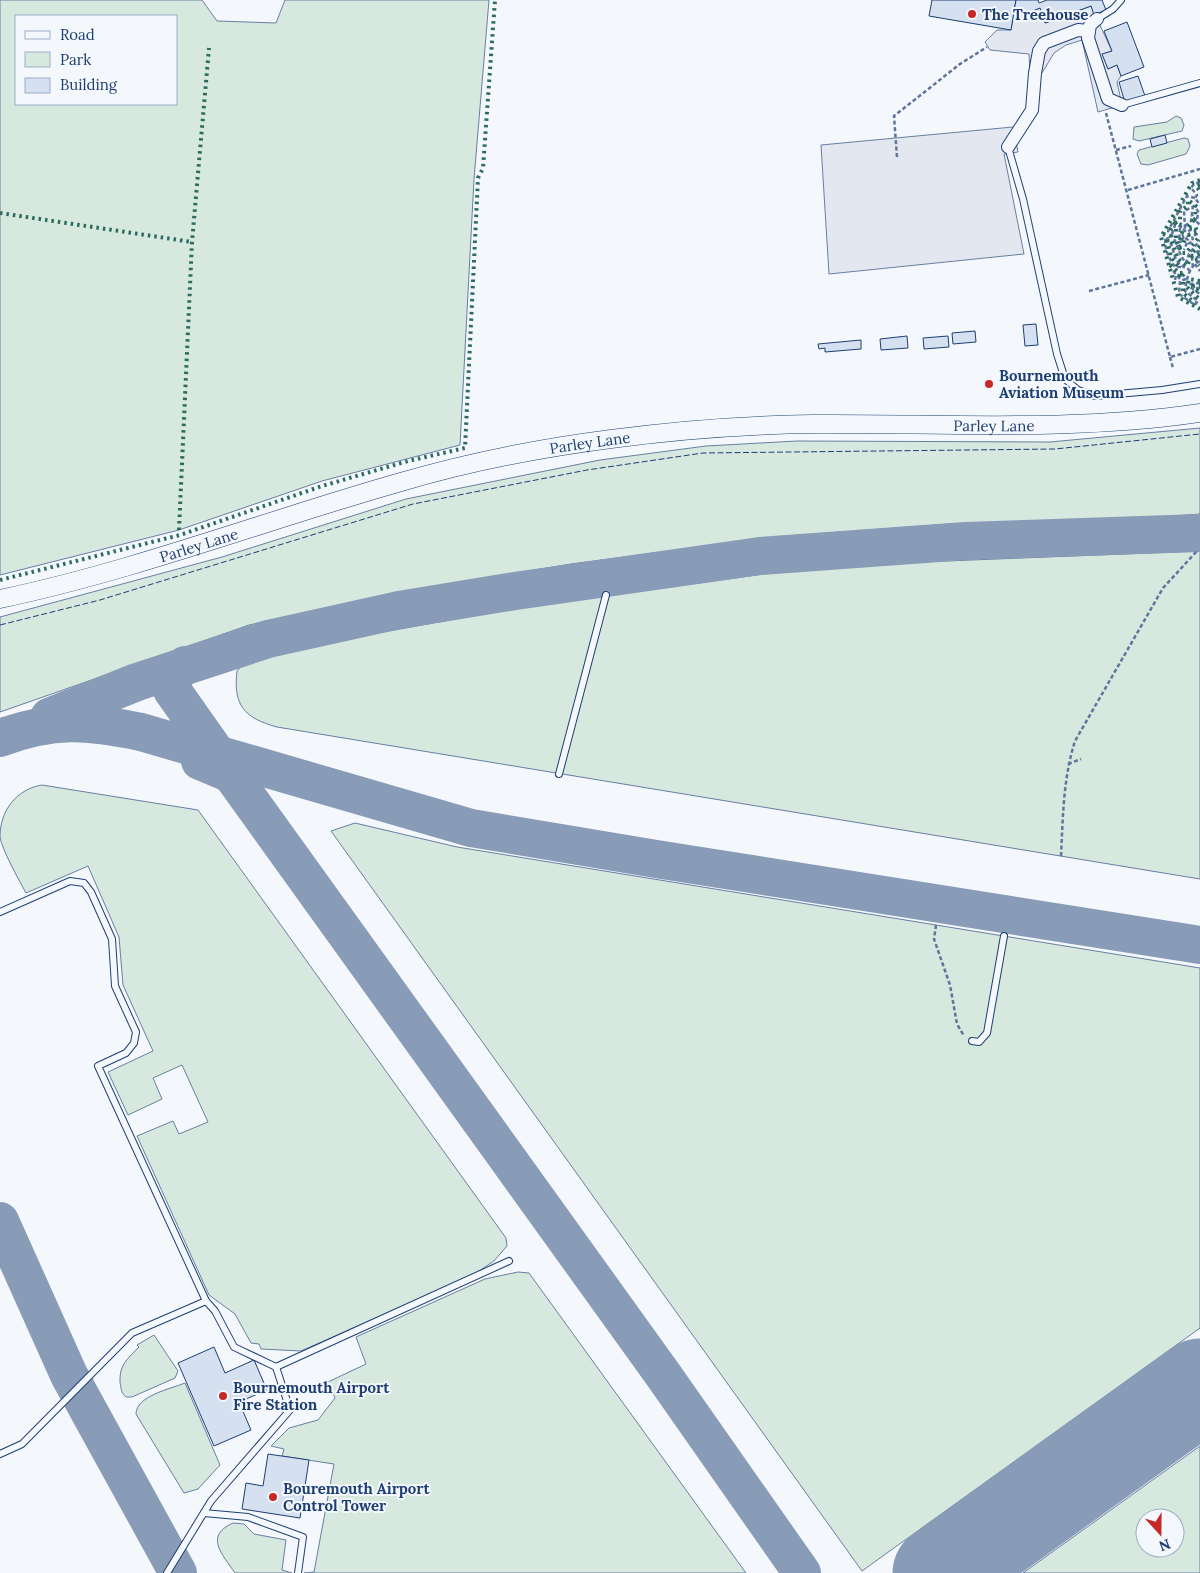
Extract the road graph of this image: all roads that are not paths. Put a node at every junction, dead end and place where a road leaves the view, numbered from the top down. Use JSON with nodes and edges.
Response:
{"nodes":[{"id":1,"x":1120,"y":0,"type":"edge"},
{"id":2,"x":1097,"y":20,"type":"joint"},
{"id":3,"x":1088,"y":31,"type":"junction"},
{"id":4,"x":1200,"y":83,"type":"edge"},
{"id":5,"x":1122,"y":105,"type":"joint"},
{"id":6,"x":1008,"y":147,"type":"joint"},
{"id":7,"x":1200,"y":384,"type":"edge"},
{"id":8,"x":1200,"y":413,"type":"edge"},
{"id":9,"x":606,"y":595,"type":"dead end"},
{"id":10,"x":0,"y":599,"type":"edge"},
{"id":11,"x":559,"y":774,"type":"dead end"},
{"id":12,"x":0,"y":912,"type":"edge"},
{"id":13,"x":1004,"y":936,"type":"dead end"},
{"id":14,"x":972,"y":1041,"type":"road end"},
{"id":15,"x":509,"y":1261,"type":"dead end"},
{"id":16,"x":206,"y":1301,"type":"junction"},
{"id":17,"x":276,"y":1367,"type":"junction"},
{"id":18,"x":0,"y":1454,"type":"edge"},
{"id":19,"x":204,"y":1512,"type":"junction"},
{"id":20,"x":167,"y":1573,"type":"edge"},
{"id":21,"x":298,"y":1573,"type":"edge"}],
"edges":[{"from":1,"to":2,"type":"lane"},
{"from":2,"to":3,"type":"street"},
{"from":3,"to":5,"type":"street"},
{"from":3,"to":6,"type":"street"},
{"from":4,"to":5,"type":"lane"},
{"from":6,"to":7,"type":"lane"},
{"from":8,"to":10,"type":"main road","name":"Parley Lane"},
{"from":9,"to":11,"type":"lane"},
{"from":12,"to":16,"type":"lane"},
{"from":13,"to":14,"type":"lane"},
{"from":15,"to":17,"type":"lane"},
{"from":16,"to":17,"type":"lane"},
{"from":16,"to":18,"type":"lane"},
{"from":17,"to":19,"type":"lane"},
{"from":19,"to":20,"type":"lane"},
{"from":19,"to":21,"type":"lane"}]}
